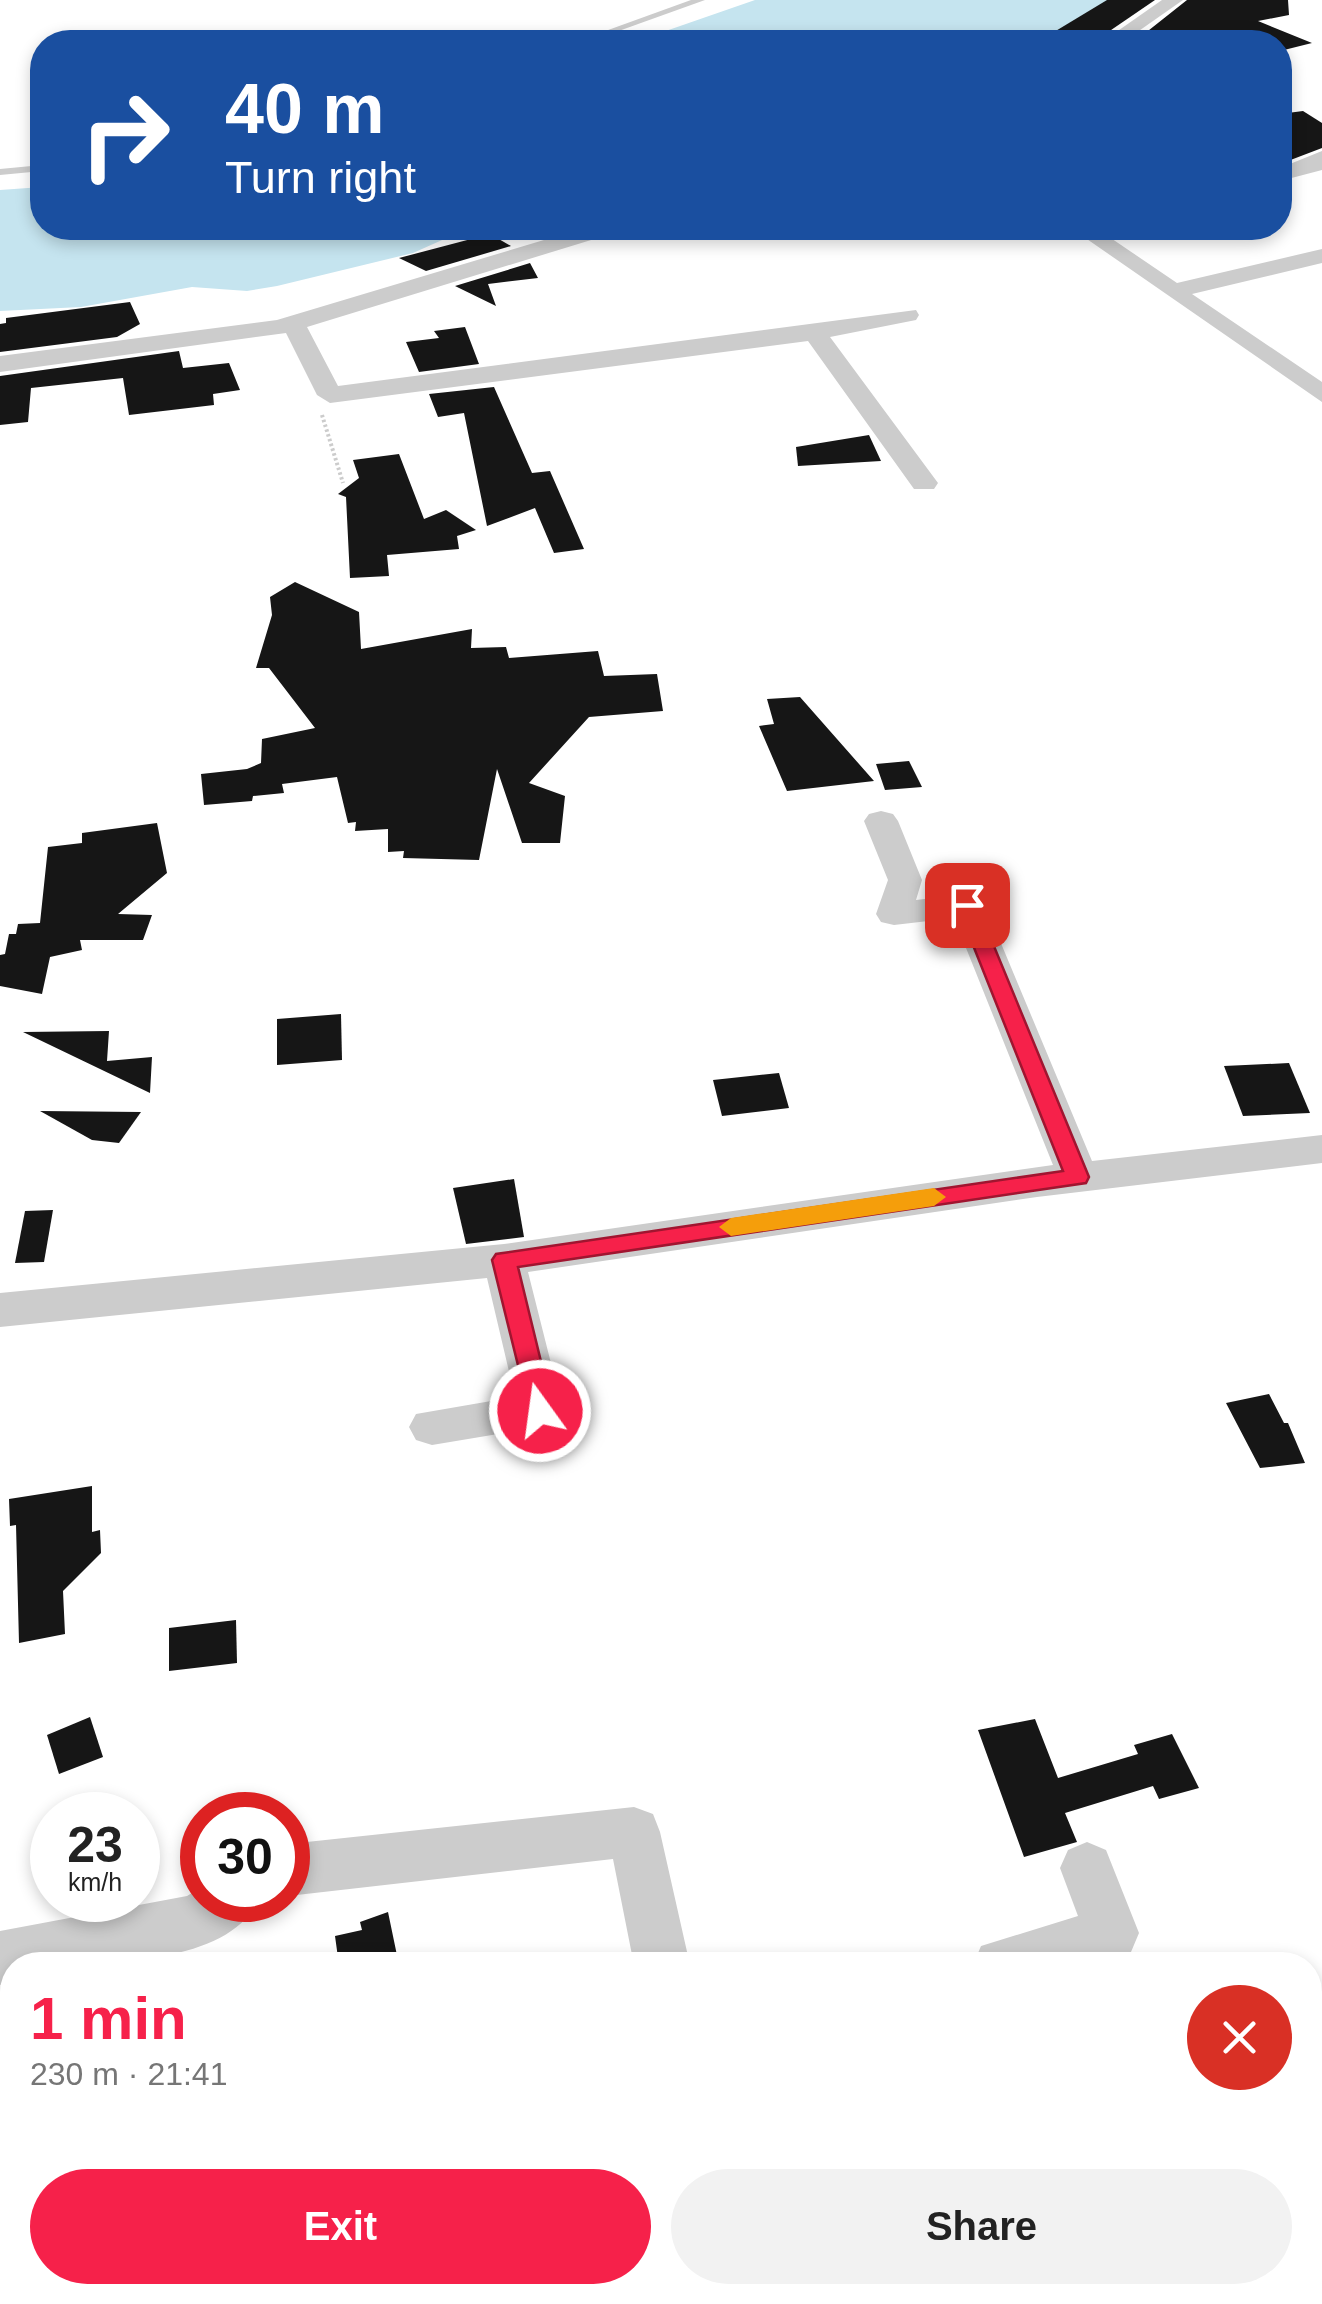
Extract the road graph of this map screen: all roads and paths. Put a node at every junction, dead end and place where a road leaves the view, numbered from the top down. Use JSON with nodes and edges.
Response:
{"nodes":[{"id":1,"x":700,"y":0,"type":"edge"},
{"id":2,"x":1174,"y":0,"type":"edge"},
{"id":3,"x":614,"y":30,"type":"edge"},
{"id":4,"x":1129,"y":30,"type":"edge"},
{"id":5,"x":1322,"y":157,"type":"edge"},
{"id":6,"x":30,"y":169,"type":"edge"},
{"id":7,"x":0,"y":172,"type":"edge"},
{"id":8,"x":1292,"y":172,"type":"edge"},
{"id":9,"x":1292,"y":181,"type":"edge"},
{"id":10,"x":1308,"y":190,"type":"dead end"},
{"id":11,"x":566,"y":240,"type":"edge"},
{"id":12,"x":1099,"y":240,"type":"edge"},
{"id":13,"x":1322,"y":256,"type":"edge"},
{"id":14,"x":1172,"y":291,"type":"junction"},
{"id":15,"x":907,"y":315,"type":"dead end"},
{"id":16,"x":293,"y":323,"type":"junction"},
{"id":17,"x":816,"y":334,"type":"junction"},
{"id":18,"x":0,"y":364,"type":"edge"},
{"id":19,"x":1322,"y":394,"type":"edge"},
{"id":20,"x":330,"y":395,"type":"junction"},
{"id":21,"x":342,"y":483,"type":"dead end"},
{"id":22,"x":924,"y":483,"type":"dead end"},
{"id":23,"x":881,"y":821,"type":"dead end"},
{"id":24,"x":1318,"y":1158,"type":"edge"},
{"id":25,"x":1078,"y":1177,"type":"junction"},
{"id":26,"x":504,"y":1260,"type":"junction"},
{"id":27,"x":0,"y":1310,"type":"edge"},
{"id":28,"x":432,"y":1427,"type":"dead end"},
{"id":29,"x":310,"y":1868,"type":"edge"},
{"id":30,"x":1087,"y":1868,"type":"dead end"},
{"id":31,"x":191,"y":1922,"type":"edge"},
{"id":32,"x":32,"y":1952,"type":"edge"},
{"id":33,"x":659,"y":1952,"type":"edge"},
{"id":34,"x":1051,"y":1952,"type":"edge"}],
"edges":[{"from":1,"to":3,"type":"lane"},
{"from":2,"to":4,"type":"street"},
{"from":5,"to":8,"type":"street"},
{"from":6,"to":7,"type":"lane"},
{"from":9,"to":10,"type":"street"},
{"from":11,"to":16,"type":"street"},
{"from":12,"to":14,"type":"street"},
{"from":13,"to":14,"type":"street"},
{"from":14,"to":19,"type":"street"},
{"from":15,"to":17,"type":"street"},
{"from":16,"to":18,"type":"street"},
{"from":16,"to":20,"type":"street"},
{"from":17,"to":20,"type":"street"},
{"from":17,"to":22,"type":"street"},
{"from":20,"to":21,"type":"path"},
{"from":23,"to":25,"type":"street"},
{"from":24,"to":25,"type":"street"},
{"from":25,"to":26,"type":"street"},
{"from":26,"to":27,"type":"street"},
{"from":26,"to":28,"type":"street"},
{"from":29,"to":33,"type":"street"},
{"from":30,"to":34,"type":"street"},
{"from":31,"to":32,"type":"street"}]}
